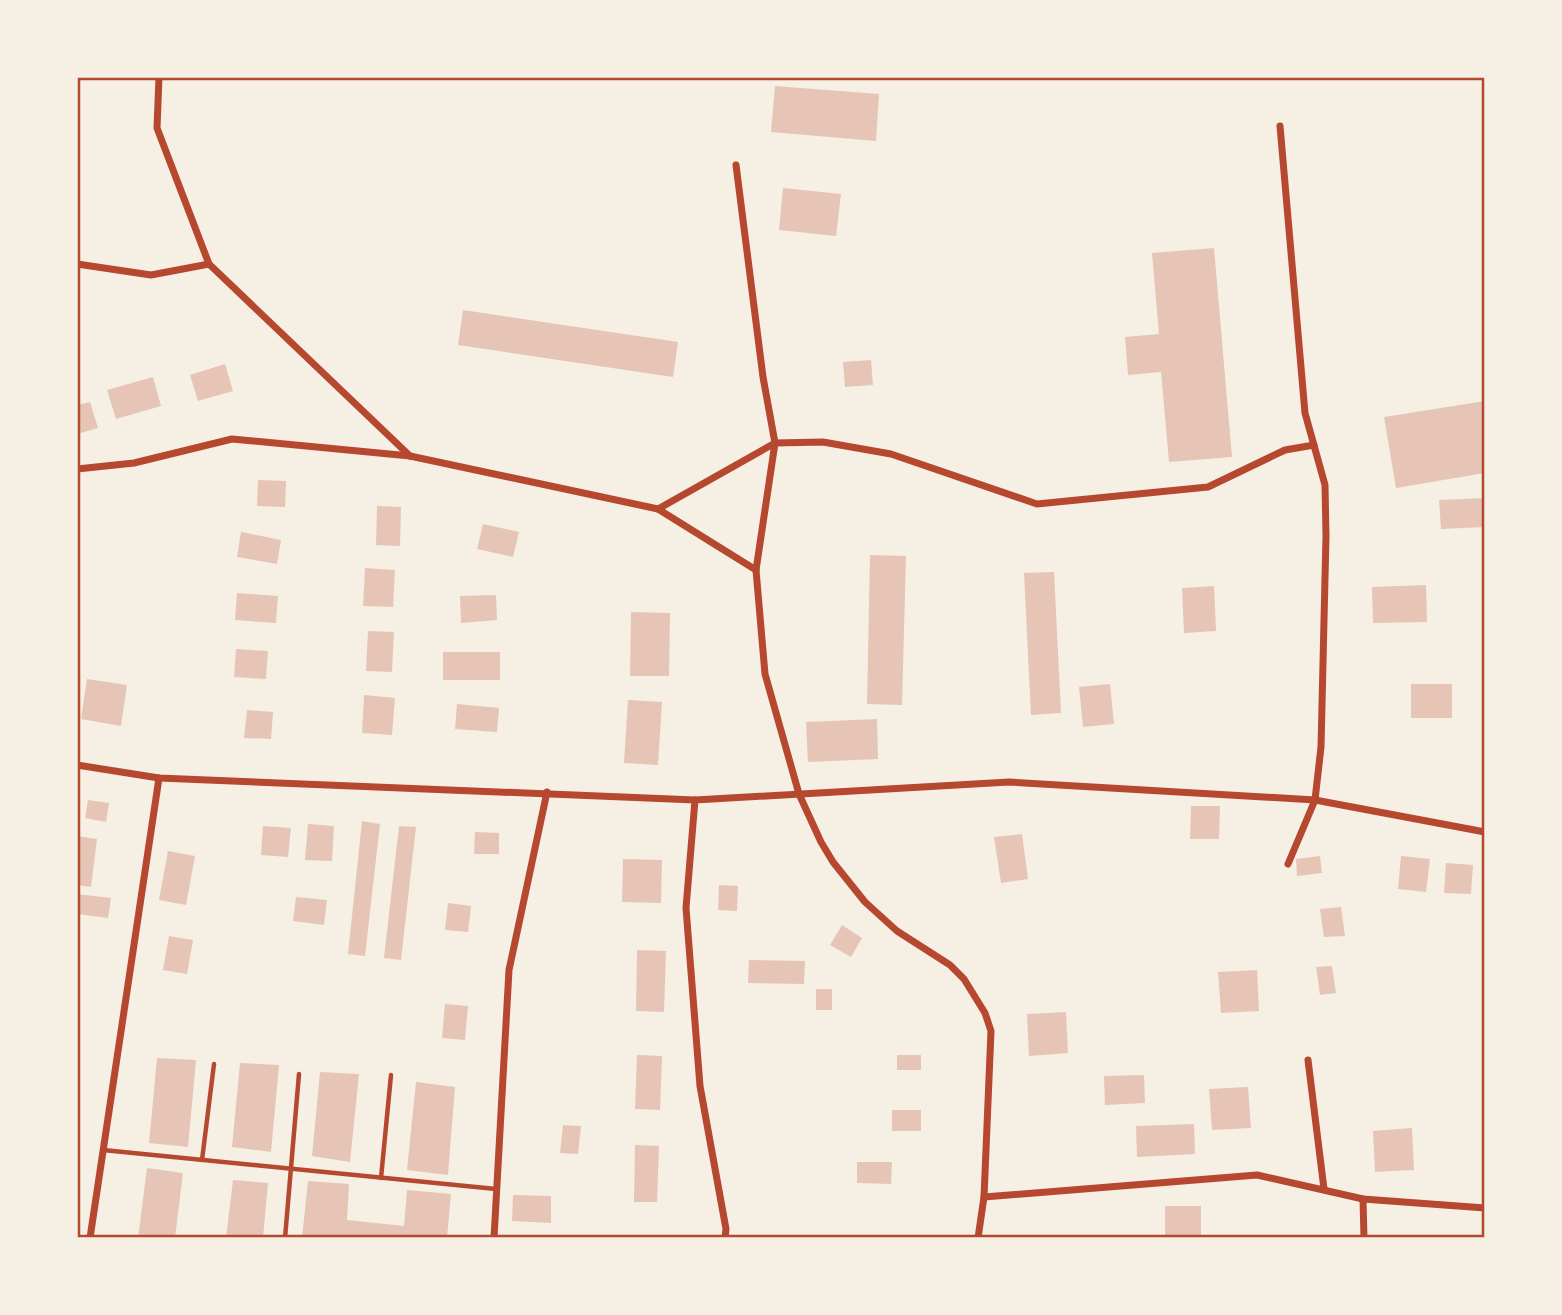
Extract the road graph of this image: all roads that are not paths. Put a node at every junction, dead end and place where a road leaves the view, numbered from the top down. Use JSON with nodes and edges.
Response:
{"nodes":[{"id":1,"x":159,"y":77,"type":"edge"},
{"id":2,"x":1280,"y":126,"type":"dead end"},
{"id":3,"x":736,"y":165,"type":"dead end"},
{"id":4,"x":77,"y":264,"type":"edge"},
{"id":5,"x":209,"y":264,"type":"junction"},
{"id":6,"x":775,"y":443,"type":"junction"},
{"id":7,"x":1314,"y":445,"type":"junction"},
{"id":8,"x":410,"y":456,"type":"junction"},
{"id":9,"x":77,"y":469,"type":"edge"},
{"id":10,"x":658,"y":509,"type":"junction"},
{"id":11,"x":756,"y":570,"type":"junction"},
{"id":12,"x":77,"y":765,"type":"edge"},
{"id":13,"x":159,"y":778,"type":"junction"},
{"id":14,"x":547,"y":792,"type":"junction"},
{"id":15,"x":799,"y":794,"type":"junction"},
{"id":16,"x":695,"y":800,"type":"junction"},
{"id":17,"x":1315,"y":800,"type":"junction"},
{"id":18,"x":1485,"y":832,"type":"edge"},
{"id":19,"x":1288,"y":864,"type":"dead end"},
{"id":20,"x":1308,"y":1060,"type":"dead end"},
{"id":21,"x":214,"y":1064,"type":"dead end"},
{"id":22,"x":299,"y":1074,"type":"dead end"},
{"id":23,"x":391,"y":1075,"type":"dead end"},
{"id":24,"x":103,"y":1150,"type":"junction"},
{"id":25,"x":202,"y":1160,"type":"junction"},
{"id":26,"x":290,"y":1169,"type":"junction"},
{"id":27,"x":381,"y":1178,"type":"junction"},
{"id":28,"x":1324,"y":1188,"type":"junction"},
{"id":29,"x":497,"y":1189,"type":"junction"},
{"id":30,"x":984,"y":1197,"type":"junction"},
{"id":31,"x":1363,"y":1199,"type":"junction"},
{"id":32,"x":1485,"y":1208,"type":"edge"},
{"id":33,"x":90,"y":1238,"type":"edge"},
{"id":34,"x":285,"y":1238,"type":"edge"},
{"id":35,"x":494,"y":1238,"type":"edge"},
{"id":36,"x":725,"y":1238,"type":"edge"},
{"id":37,"x":978,"y":1238,"type":"edge"},
{"id":38,"x":1364,"y":1238,"type":"edge"}],
"edges":[{"from":1,"to":5,"type":"street"},
{"from":2,"to":7,"type":"street"},
{"from":3,"to":6,"type":"street"},
{"from":4,"to":5,"type":"street"},
{"from":5,"to":8,"type":"street"},
{"from":6,"to":7,"type":"street"},
{"from":6,"to":10,"type":"street"},
{"from":6,"to":11,"type":"street"},
{"from":7,"to":17,"type":"street"},
{"from":8,"to":9,"type":"street"},
{"from":8,"to":10,"type":"street"},
{"from":10,"to":11,"type":"street"},
{"from":11,"to":15,"type":"street"},
{"from":12,"to":13,"type":"street"},
{"from":13,"to":14,"type":"street"},
{"from":13,"to":24,"type":"street"},
{"from":14,"to":16,"type":"street"},
{"from":14,"to":29,"type":"street"},
{"from":15,"to":16,"type":"street"},
{"from":15,"to":17,"type":"street"},
{"from":15,"to":30,"type":"street"},
{"from":16,"to":36,"type":"street"},
{"from":17,"to":18,"type":"street"},
{"from":17,"to":19,"type":"street"},
{"from":20,"to":28,"type":"street"},
{"from":21,"to":25,"type":"lane"},
{"from":22,"to":26,"type":"lane"},
{"from":23,"to":27,"type":"lane"},
{"from":24,"to":25,"type":"lane"},
{"from":24,"to":33,"type":"street"},
{"from":25,"to":26,"type":"lane"},
{"from":26,"to":27,"type":"lane"},
{"from":26,"to":34,"type":"lane"},
{"from":27,"to":29,"type":"lane"},
{"from":28,"to":30,"type":"street"},
{"from":28,"to":31,"type":"street"},
{"from":29,"to":35,"type":"street"},
{"from":30,"to":37,"type":"street"},
{"from":31,"to":32,"type":"street"},
{"from":31,"to":38,"type":"street"}]}
